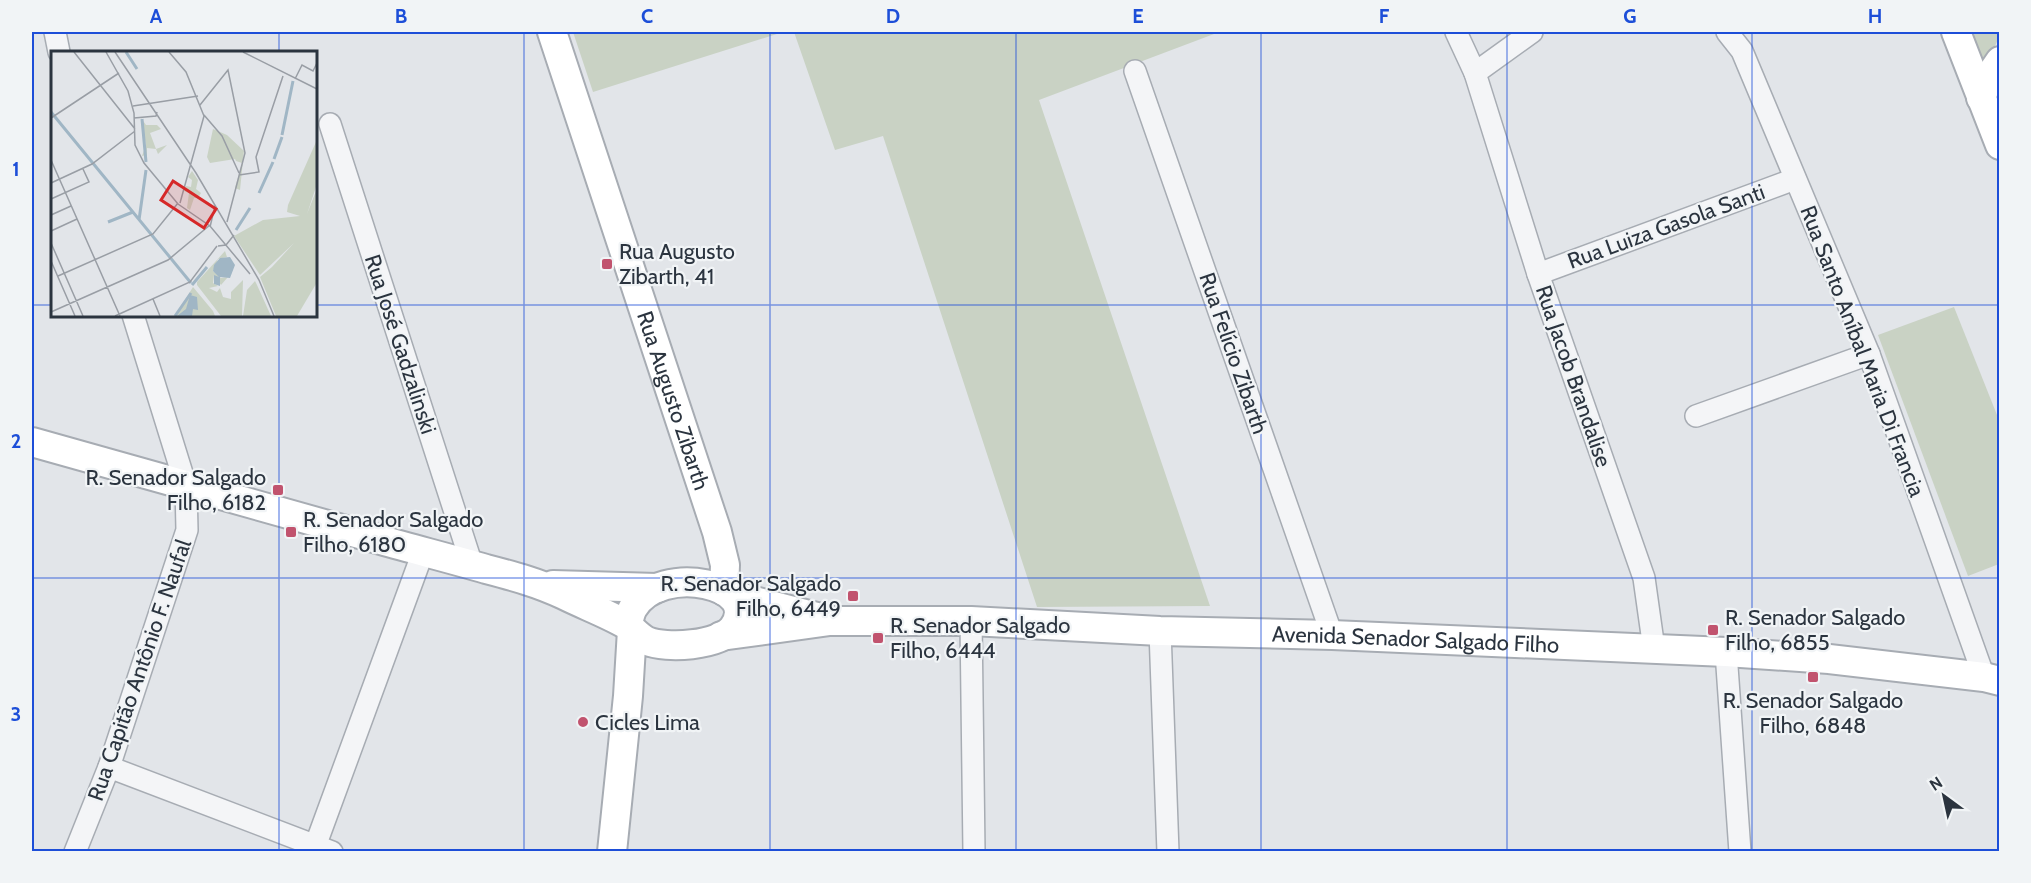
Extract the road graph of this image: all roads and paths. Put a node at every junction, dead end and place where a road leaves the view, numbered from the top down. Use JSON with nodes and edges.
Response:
{"nodes":[{"id":1,"x":55,"y":32,"type":"edge"},
{"id":2,"x":552,"y":32,"type":"edge"},
{"id":3,"x":1456,"y":32,"type":"edge"},
{"id":4,"x":1532,"y":32,"type":"edge"},
{"id":5,"x":1727,"y":32,"type":"edge"},
{"id":6,"x":1956,"y":32,"type":"edge"},
{"id":7,"x":59,"y":51,"type":"edge"},
{"id":8,"x":2000,"y":61,"type":"edge"},
{"id":9,"x":1135,"y":71,"type":"dead end"},
{"id":10,"x":1475,"y":73,"type":"junction"},
{"id":11,"x":1982,"y":98,"type":"junction"},
{"id":12,"x":330,"y":124,"type":"dead end"},
{"id":13,"x":2000,"y":146,"type":"edge"},
{"id":14,"x":1795,"y":179,"type":"junction"},
{"id":15,"x":1538,"y":274,"type":"junction"},
{"id":16,"x":133,"y":316,"type":"edge"},
{"id":17,"x":1869,"y":354,"type":"junction"},
{"id":18,"x":1696,"y":416,"type":"dead end"},
{"id":19,"x":32,"y":442,"type":"edge"},
{"id":20,"x":186,"y":486,"type":"junction"},
{"id":21,"x":717,"y":532,"type":"junction"},
{"id":22,"x":423,"y":552,"type":"junction"},
{"id":23,"x":472,"y":565,"type":"junction"},
{"id":24,"x":542,"y":585,"type":"junction"},
{"id":25,"x":667,"y":585,"type":"junction"},
{"id":26,"x":728,"y":593,"type":"junction"},
{"id":27,"x":831,"y":621,"type":"junction"},
{"id":28,"x":971,"y":621,"type":"junction"},
{"id":29,"x":630,"y":628,"type":"junction"},
{"id":30,"x":1160,"y":631,"type":"junction"},
{"id":31,"x":1332,"y":635,"type":"junction"},
{"id":32,"x":721,"y":636,"type":"junction"},
{"id":33,"x":677,"y":645,"type":"junction"},
{"id":34,"x":1654,"y":649,"type":"junction"},
{"id":35,"x":1726,"y":652,"type":"junction"},
{"id":36,"x":1992,"y":679,"type":"edge"},
{"id":37,"x":628,"y":696,"type":"junction"},
{"id":38,"x":109,"y":766,"type":"junction"},
{"id":39,"x":320,"y":850,"type":"edge"},
{"id":40,"x":75,"y":852,"type":"edge"},
{"id":41,"x":612,"y":852,"type":"edge"},
{"id":42,"x":974,"y":852,"type":"edge"},
{"id":43,"x":1168,"y":852,"type":"edge"},
{"id":44,"x":1740,"y":852,"type":"edge"}],
"edges":[{"from":1,"to":7,"type":"street"},
{"from":2,"to":21,"type":"main road","name":"Rua Augusto Zibarth"},
{"from":3,"to":10,"type":"street","name":"Rua Jacob Brandalise"},
{"from":4,"to":10,"type":"street"},
{"from":5,"to":14,"type":"street","name":"Rua Santo Aníbal Maria Di Francia"},
{"from":6,"to":11,"type":"main road"},
{"from":8,"to":11,"type":"main road"},
{"from":9,"to":31,"type":"street","name":"Rua Felício Zibarth"},
{"from":10,"to":15,"type":"street","name":"Rua Jacob Brandalise"},
{"from":11,"to":13,"type":"main road"},
{"from":12,"to":23,"type":"street","name":"Rua José Gadzalinski"},
{"from":14,"to":15,"type":"street","name":"Rua Luiza Gasola Santi"},
{"from":14,"to":17,"type":"street","name":"Rua Santo Aníbal Maria Di Francia"},
{"from":15,"to":34,"type":"street","name":"Rua Jacob Brandalise"},
{"from":16,"to":20,"type":"street","name":"Rua Capitão Antônio F. Naufal"},
{"from":17,"to":18,"type":"street"},
{"from":17,"to":36,"type":"street","name":"Rua Santo Aníbal Maria Di Francia"},
{"from":19,"to":20,"type":"main road"},
{"from":20,"to":22,"type":"main road"},
{"from":20,"to":38,"type":"street","name":"Rua Capitão Antônio F. Naufal"},
{"from":21,"to":25,"type":"main road"},
{"from":21,"to":26,"type":"main road","name":"Rua Augusto Zibarth"},
{"from":22,"to":23,"type":"main road"},
{"from":22,"to":39,"type":"street"},
{"from":23,"to":24,"type":"main road"},
{"from":24,"to":25,"type":"main road"},
{"from":24,"to":29,"type":"main road"},
{"from":25,"to":26,"type":"main road"},
{"from":25,"to":29,"type":"main road"},
{"from":26,"to":27,"type":"main road","name":"Avenida Senador Salgado Filho"},
{"from":26,"to":32,"type":"main road"},
{"from":27,"to":28,"type":"main road","name":"Avenida Senador Salgado Filho"},
{"from":27,"to":32,"type":"main road","name":"Avenida Senador Salgado Filho"},
{"from":28,"to":30,"type":"main road","name":"Avenida Senador Salgado Filho"},
{"from":28,"to":42,"type":"street"},
{"from":29,"to":33,"type":"main road"},
{"from":29,"to":37,"type":"main road"},
{"from":30,"to":31,"type":"main road","name":"Avenida Senador Salgado Filho"},
{"from":30,"to":43,"type":"street"},
{"from":31,"to":34,"type":"main road","name":"Avenida Senador Salgado Filho"},
{"from":32,"to":33,"type":"main road"},
{"from":33,"to":37,"type":"main road"},
{"from":34,"to":35,"type":"main road","name":"Avenida Senador Salgado Filho"},
{"from":35,"to":36,"type":"main road","name":"Avenida Senador Salgado Filho"},
{"from":35,"to":44,"type":"street"},
{"from":37,"to":41,"type":"main road"},
{"from":38,"to":39,"type":"street"},
{"from":38,"to":40,"type":"street","name":"Rua Capitão Antônio F. Naufal"}]}
